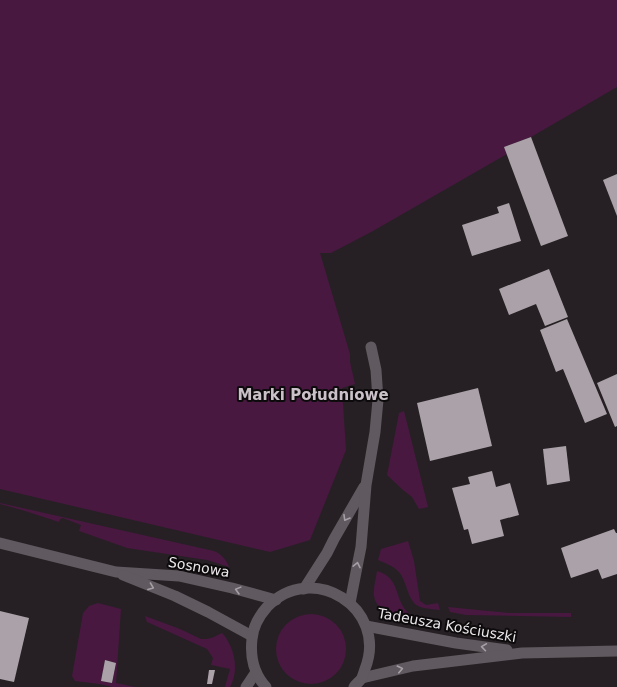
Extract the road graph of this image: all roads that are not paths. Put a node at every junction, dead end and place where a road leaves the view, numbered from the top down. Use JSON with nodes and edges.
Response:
{"nodes":[{"id":1,"x":371,"y":347,"type":"dead end"},
{"id":2,"x":366,"y":485,"type":"junction"},
{"id":3,"x":0,"y":543,"type":"edge"},
{"id":4,"x":116,"y":572,"type":"junction"},
{"id":5,"x":304,"y":589,"type":"junction"},
{"id":6,"x":276,"y":600,"type":"junction"},
{"id":7,"x":350,"y":603,"type":"junction"},
{"id":8,"x":366,"y":626,"type":"junction"},
{"id":9,"x":252,"y":636,"type":"junction"},
{"id":10,"x":617,"y":651,"type":"edge"},
{"id":11,"x":522,"y":653,"type":"junction"},
{"id":12,"x":256,"y":672,"type":"junction"},
{"id":13,"x":362,"y":678,"type":"junction"},
{"id":14,"x":246,"y":687,"type":"edge"},
{"id":15,"x":266,"y":687,"type":"edge"},
{"id":16,"x":354,"y":687,"type":"edge"}],
"edges":[{"from":1,"to":2,"type":"street"},
{"from":2,"to":5,"type":"street","one_way":true},
{"from":7,"to":2,"type":"street","one_way":true},
{"from":3,"to":4,"type":"street","name":"Sosnowa"},
{"from":6,"to":4,"type":"street","name":"Sosnowa","one_way":true},
{"from":4,"to":9,"type":"street","name":"Sosnowa","one_way":true},
{"from":5,"to":6,"type":"street"},
{"from":5,"to":7,"type":"street"},
{"from":6,"to":9,"type":"street"},
{"from":7,"to":8,"type":"street"},
{"from":11,"to":8,"type":"street","name":"Tadeusza Kościuszki","one_way":true},
{"from":8,"to":13,"type":"street"},
{"from":9,"to":12,"type":"street"},
{"from":10,"to":11,"type":"street","name":"Tadeusza Kościuszki"},
{"from":13,"to":11,"type":"street","name":"Tadeusza Kościuszki","one_way":true},
{"from":12,"to":14,"type":"street"},
{"from":12,"to":15,"type":"street"},
{"from":13,"to":16,"type":"street"}]}
